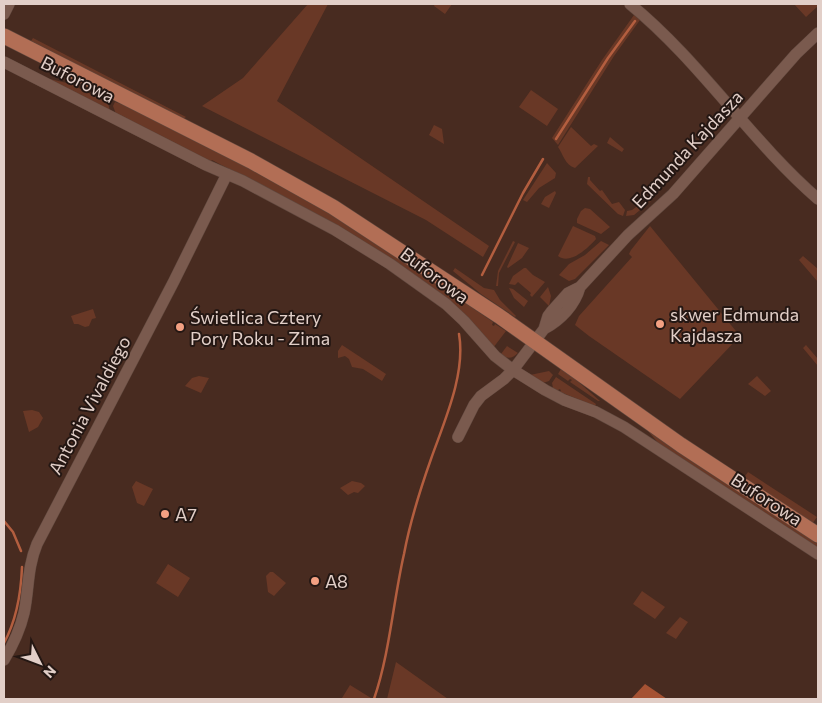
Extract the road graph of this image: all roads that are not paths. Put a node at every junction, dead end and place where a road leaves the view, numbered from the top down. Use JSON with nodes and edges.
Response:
{"nodes":[{"id":1,"x":8,"y":4,"type":"edge"},
{"id":2,"x":630,"y":4,"type":"edge"},
{"id":3,"x":4,"y":14,"type":"edge"},
{"id":4,"x":818,"y":33,"type":"edge"},
{"id":5,"x":4,"y":36,"type":"edge"},
{"id":6,"x":4,"y":62,"type":"edge"},
{"id":7,"x":740,"y":119,"type":"junction"},
{"id":8,"x":227,"y":174,"type":"junction"},
{"id":9,"x":818,"y":198,"type":"edge"},
{"id":10,"x":534,"y":341,"type":"junction"},
{"id":11,"x":512,"y":370,"type":"junction"},
{"id":12,"x":458,"y":437,"type":"dead end"},
{"id":13,"x":818,"y":535,"type":"edge"},
{"id":14,"x":818,"y":554,"type":"edge"},
{"id":15,"x":4,"y":660,"type":"edge"}],
"edges":[{"from":1,"to":3,"type":"street"},
{"from":2,"to":7,"type":"street"},
{"from":4,"to":7,"type":"street","name":"Edmunda Kajdasza"},
{"from":5,"to":10,"type":"main road","name":"Buforowa"},
{"from":6,"to":8,"type":"street","name":"Buforowa"},
{"from":7,"to":9,"type":"street"},
{"from":7,"to":10,"type":"street","name":"Edmunda Kajdasza"},
{"from":8,"to":11,"type":"street","name":"Buforowa"},
{"from":8,"to":15,"type":"street","name":"Antonia Vivaldiego"},
{"from":10,"to":11,"type":"street","name":"Edmunda Kajdasza"},
{"from":10,"to":13,"type":"main road","name":"Buforowa"},
{"from":11,"to":12,"type":"street","name":"Edmunda Kajdasza"},
{"from":11,"to":14,"type":"street","name":"Buforowa"}]}
